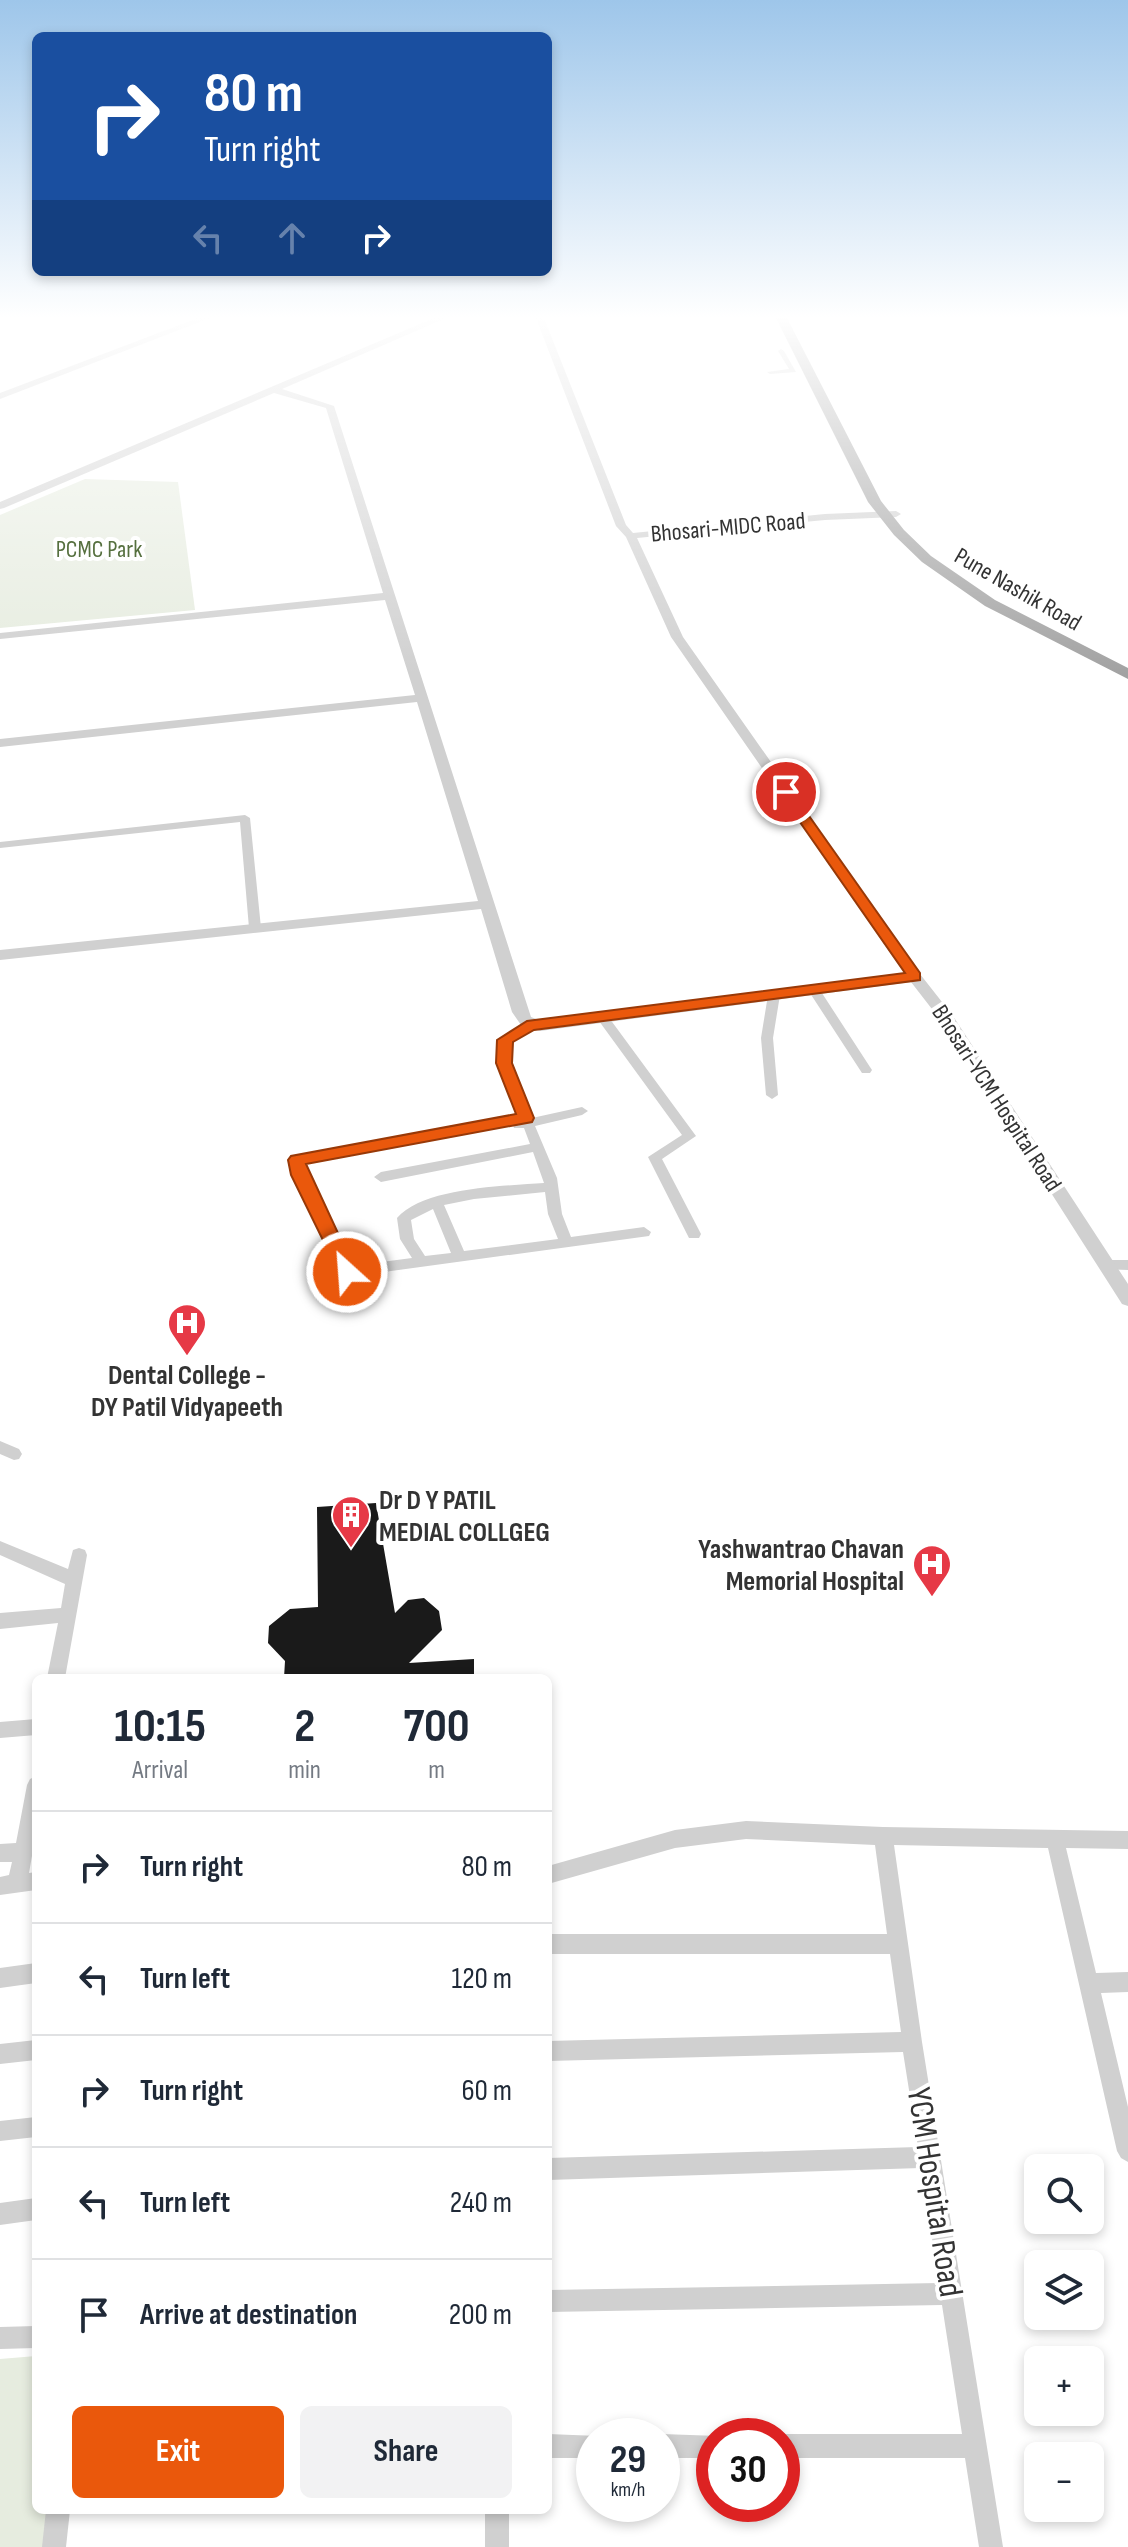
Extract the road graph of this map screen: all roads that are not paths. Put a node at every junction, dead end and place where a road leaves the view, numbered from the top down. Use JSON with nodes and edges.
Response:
{"nodes":[{"id":1,"x":163,"y":437,"type":"edge"},
{"id":2,"x":340,"y":437,"type":"edge"},
{"id":3,"x":586,"y":437,"type":"edge"},
{"id":4,"x":596,"y":437,"type":"edge"},
{"id":5,"x":845,"y":437,"type":"edge"},
{"id":6,"x":849,"y":437,"type":"edge"},
{"id":7,"x":0,"y":506,"type":"edge"},
{"id":8,"x":886,"y":512,"type":"junction"},
{"id":9,"x":859,"y":514,"type":"junction"},
{"id":10,"x":631,"y":536,"type":"junction"},
{"id":11,"x":390,"y":596,"type":"junction"},
{"id":12,"x":0,"y":636,"type":"edge"},
{"id":13,"x":1128,"y":665,"type":"edge"},
{"id":14,"x":1128,"y":674,"type":"edge"},
{"id":15,"x":422,"y":698,"type":"junction"},
{"id":16,"x":0,"y":743,"type":"edge"},
{"id":17,"x":0,"y":845,"type":"edge"},
{"id":18,"x":486,"y":904,"type":"junction"},
{"id":19,"x":255,"y":928,"type":"junction"},
{"id":20,"x":0,"y":955,"type":"edge"},
{"id":21,"x":915,"y":977,"type":"junction"},
{"id":22,"x":814,"y":990,"type":"junction"},
{"id":23,"x":774,"y":995,"type":"junction"},
{"id":24,"x":603,"y":1018,"type":"junction"},
{"id":25,"x":532,"y":1025,"type":"junction"},
{"id":26,"x":866,"y":1070,"type":"dead end"},
{"id":27,"x":772,"y":1095,"type":"dead end"},
{"id":28,"x":582,"y":1109,"type":"dead end"},
{"id":29,"x":527,"y":1120,"type":"junction"},
{"id":30,"x":537,"y":1147,"type":"junction"},
{"id":31,"x":381,"y":1177,"type":"dead end"},
{"id":32,"x":551,"y":1187,"type":"junction"},
{"id":33,"x":437,"y":1203,"type":"junction"},
{"id":34,"x":644,"y":1232,"type":"dead end"},
{"id":35,"x":694,"y":1234,"type":"dead end"},
{"id":36,"x":566,"y":1242,"type":"junction"},
{"id":37,"x":459,"y":1256,"type":"junction"},
{"id":38,"x":421,"y":1262,"type":"junction"},
{"id":39,"x":1106,"y":1265,"type":"junction"},
{"id":40,"x":1128,"y":1265,"type":"edge"},
{"id":41,"x":1128,"y":1299,"type":"edge"},
{"id":42,"x":0,"y":1548,"type":"edge"},
{"id":43,"x":79,"y":1555,"type":"dead end"},
{"id":44,"x":75,"y":1580,"type":"junction"},
{"id":45,"x":68,"y":1615,"type":"junction"},
{"id":46,"x":0,"y":1621,"type":"edge"},
{"id":47,"x":57,"y":1674,"type":"edge"},
{"id":48,"x":32,"y":1727,"type":"edge"},
{"id":49,"x":0,"y":1730,"type":"edge"},
{"id":50,"x":32,"y":1806,"type":"edge"},
{"id":51,"x":883,"y":1836,"type":"junction"},
{"id":52,"x":1055,"y":1840,"type":"junction"},
{"id":53,"x":1128,"y":1840,"type":"edge"},
{"id":54,"x":23,"y":1852,"type":"junction"},
{"id":55,"x":0,"y":1853,"type":"edge"},
{"id":56,"x":552,"y":1874,"type":"edge"},
{"id":57,"x":18,"y":1884,"type":"edge"},
{"id":58,"x":552,"y":1944,"type":"edge"},
{"id":59,"x":898,"y":1944,"type":"junction"},
{"id":60,"x":32,"y":1974,"type":"edge"},
{"id":61,"x":0,"y":1978,"type":"edge"},
{"id":62,"x":1128,"y":1982,"type":"edge"},
{"id":63,"x":1088,"y":1983,"type":"junction"},
{"id":64,"x":912,"y":2042,"type":"junction"},
{"id":65,"x":32,"y":2050,"type":"edge"},
{"id":66,"x":552,"y":2051,"type":"edge"},
{"id":67,"x":0,"y":2054,"type":"edge"},
{"id":68,"x":32,"y":2127,"type":"edge"},
{"id":69,"x":0,"y":2131,"type":"edge"},
{"id":70,"x":1128,"y":2151,"type":"edge"},
{"id":71,"x":931,"y":2157,"type":"junction"},
{"id":72,"x":552,"y":2169,"type":"edge"},
{"id":73,"x":32,"y":2210,"type":"edge"},
{"id":74,"x":0,"y":2214,"type":"edge"},
{"id":75,"x":952,"y":2294,"type":"junction"},
{"id":76,"x":552,"y":2301,"type":"edge"},
{"id":77,"x":32,"y":2337,"type":"edge"},
{"id":78,"x":0,"y":2338,"type":"edge"},
{"id":79,"x":552,"y":2446,"type":"edge"},
{"id":80,"x":576,"y":2446,"type":"edge"},
{"id":81,"x":800,"y":2446,"type":"edge"},
{"id":82,"x":976,"y":2446,"type":"junction"},
{"id":83,"x":58,"y":2514,"type":"edge"},
{"id":84,"x":497,"y":2514,"type":"edge"},
{"id":85,"x":54,"y":2547,"type":"edge"},
{"id":86,"x":497,"y":2547,"type":"edge"},
{"id":87,"x":991,"y":2547,"type":"edge"}],
"edges":[{"from":1,"to":7,"type":"street"},
{"from":2,"to":11,"type":"street"},
{"from":3,"to":10,"type":"street","name":"Bhosari-MIDC Road"},
{"from":4,"to":10,"type":"street","name":"Bhosari-MIDC Road"},
{"from":5,"to":8,"type":"highway","name":"Pune Nashik Road"},
{"from":6,"to":8,"type":"highway","name":"Pune Nashik Road"},
{"from":8,"to":9,"type":"highway"},
{"from":8,"to":9,"type":"highway"},
{"from":8,"to":13,"type":"highway","name":"Pune Nashik Road"},
{"from":8,"to":14,"type":"highway","name":"Pune Nashik Road"},
{"from":9,"to":10,"type":"street","name":"Bhosari-MIDC Road"},
{"from":10,"to":21,"type":"street","name":"Bhosari-YCM Hospital Road"},
{"from":11,"to":12,"type":"street"},
{"from":11,"to":15,"type":"street"},
{"from":15,"to":16,"type":"street"},
{"from":15,"to":18,"type":"street"},
{"from":17,"to":19,"type":"street"},
{"from":18,"to":19,"type":"street"},
{"from":18,"to":25,"type":"street"},
{"from":19,"to":20,"type":"street"},
{"from":21,"to":22,"type":"street"},
{"from":21,"to":39,"type":"street","name":"Bhosari-YCM Hospital Road"},
{"from":22,"to":23,"type":"street"},
{"from":22,"to":26,"type":"street"},
{"from":23,"to":24,"type":"street"},
{"from":23,"to":27,"type":"street"},
{"from":24,"to":25,"type":"street"},
{"from":24,"to":35,"type":"street"},
{"from":25,"to":29,"type":"street"},
{"from":28,"to":29,"type":"street"},
{"from":29,"to":30,"type":"street"},
{"from":29,"to":38,"type":"street"},
{"from":30,"to":31,"type":"street"},
{"from":30,"to":32,"type":"street"},
{"from":32,"to":33,"type":"street"},
{"from":32,"to":36,"type":"street"},
{"from":33,"to":37,"type":"street"},
{"from":33,"to":38,"type":"street"},
{"from":34,"to":36,"type":"street"},
{"from":36,"to":37,"type":"street"},
{"from":37,"to":38,"type":"street"},
{"from":39,"to":40,"type":"street"},
{"from":39,"to":41,"type":"street","name":"Bhosari-YCM Hospital Road"},
{"from":42,"to":44,"type":"street"},
{"from":43,"to":44,"type":"street"},
{"from":44,"to":45,"type":"street"},
{"from":45,"to":46,"type":"street"},
{"from":45,"to":47,"type":"street"},
{"from":48,"to":49,"type":"street"},
{"from":50,"to":54,"type":"street"},
{"from":51,"to":52,"type":"street"},
{"from":51,"to":56,"type":"street"},
{"from":51,"to":59,"type":"street","name":"YCM Hospital Road"},
{"from":52,"to":53,"type":"street"},
{"from":52,"to":63,"type":"street"},
{"from":54,"to":55,"type":"street"},
{"from":54,"to":57,"type":"street"},
{"from":58,"to":59,"type":"street"},
{"from":59,"to":64,"type":"street","name":"YCM Hospital Road"},
{"from":60,"to":61,"type":"street"},
{"from":62,"to":63,"type":"street"},
{"from":63,"to":70,"type":"street"},
{"from":64,"to":66,"type":"street"},
{"from":64,"to":71,"type":"street","name":"YCM Hospital Road"},
{"from":65,"to":67,"type":"street"},
{"from":68,"to":69,"type":"street"},
{"from":71,"to":72,"type":"street"},
{"from":71,"to":75,"type":"street","name":"YCM Hospital Road"},
{"from":73,"to":74,"type":"street"},
{"from":75,"to":76,"type":"street"},
{"from":75,"to":82,"type":"street","name":"YCM Hospital Road"},
{"from":77,"to":78,"type":"street"},
{"from":79,"to":80,"type":"street"},
{"from":81,"to":82,"type":"street"},
{"from":82,"to":87,"type":"street","name":"YCM Hospital Road"},
{"from":83,"to":85,"type":"street"},
{"from":84,"to":86,"type":"street"}]}
